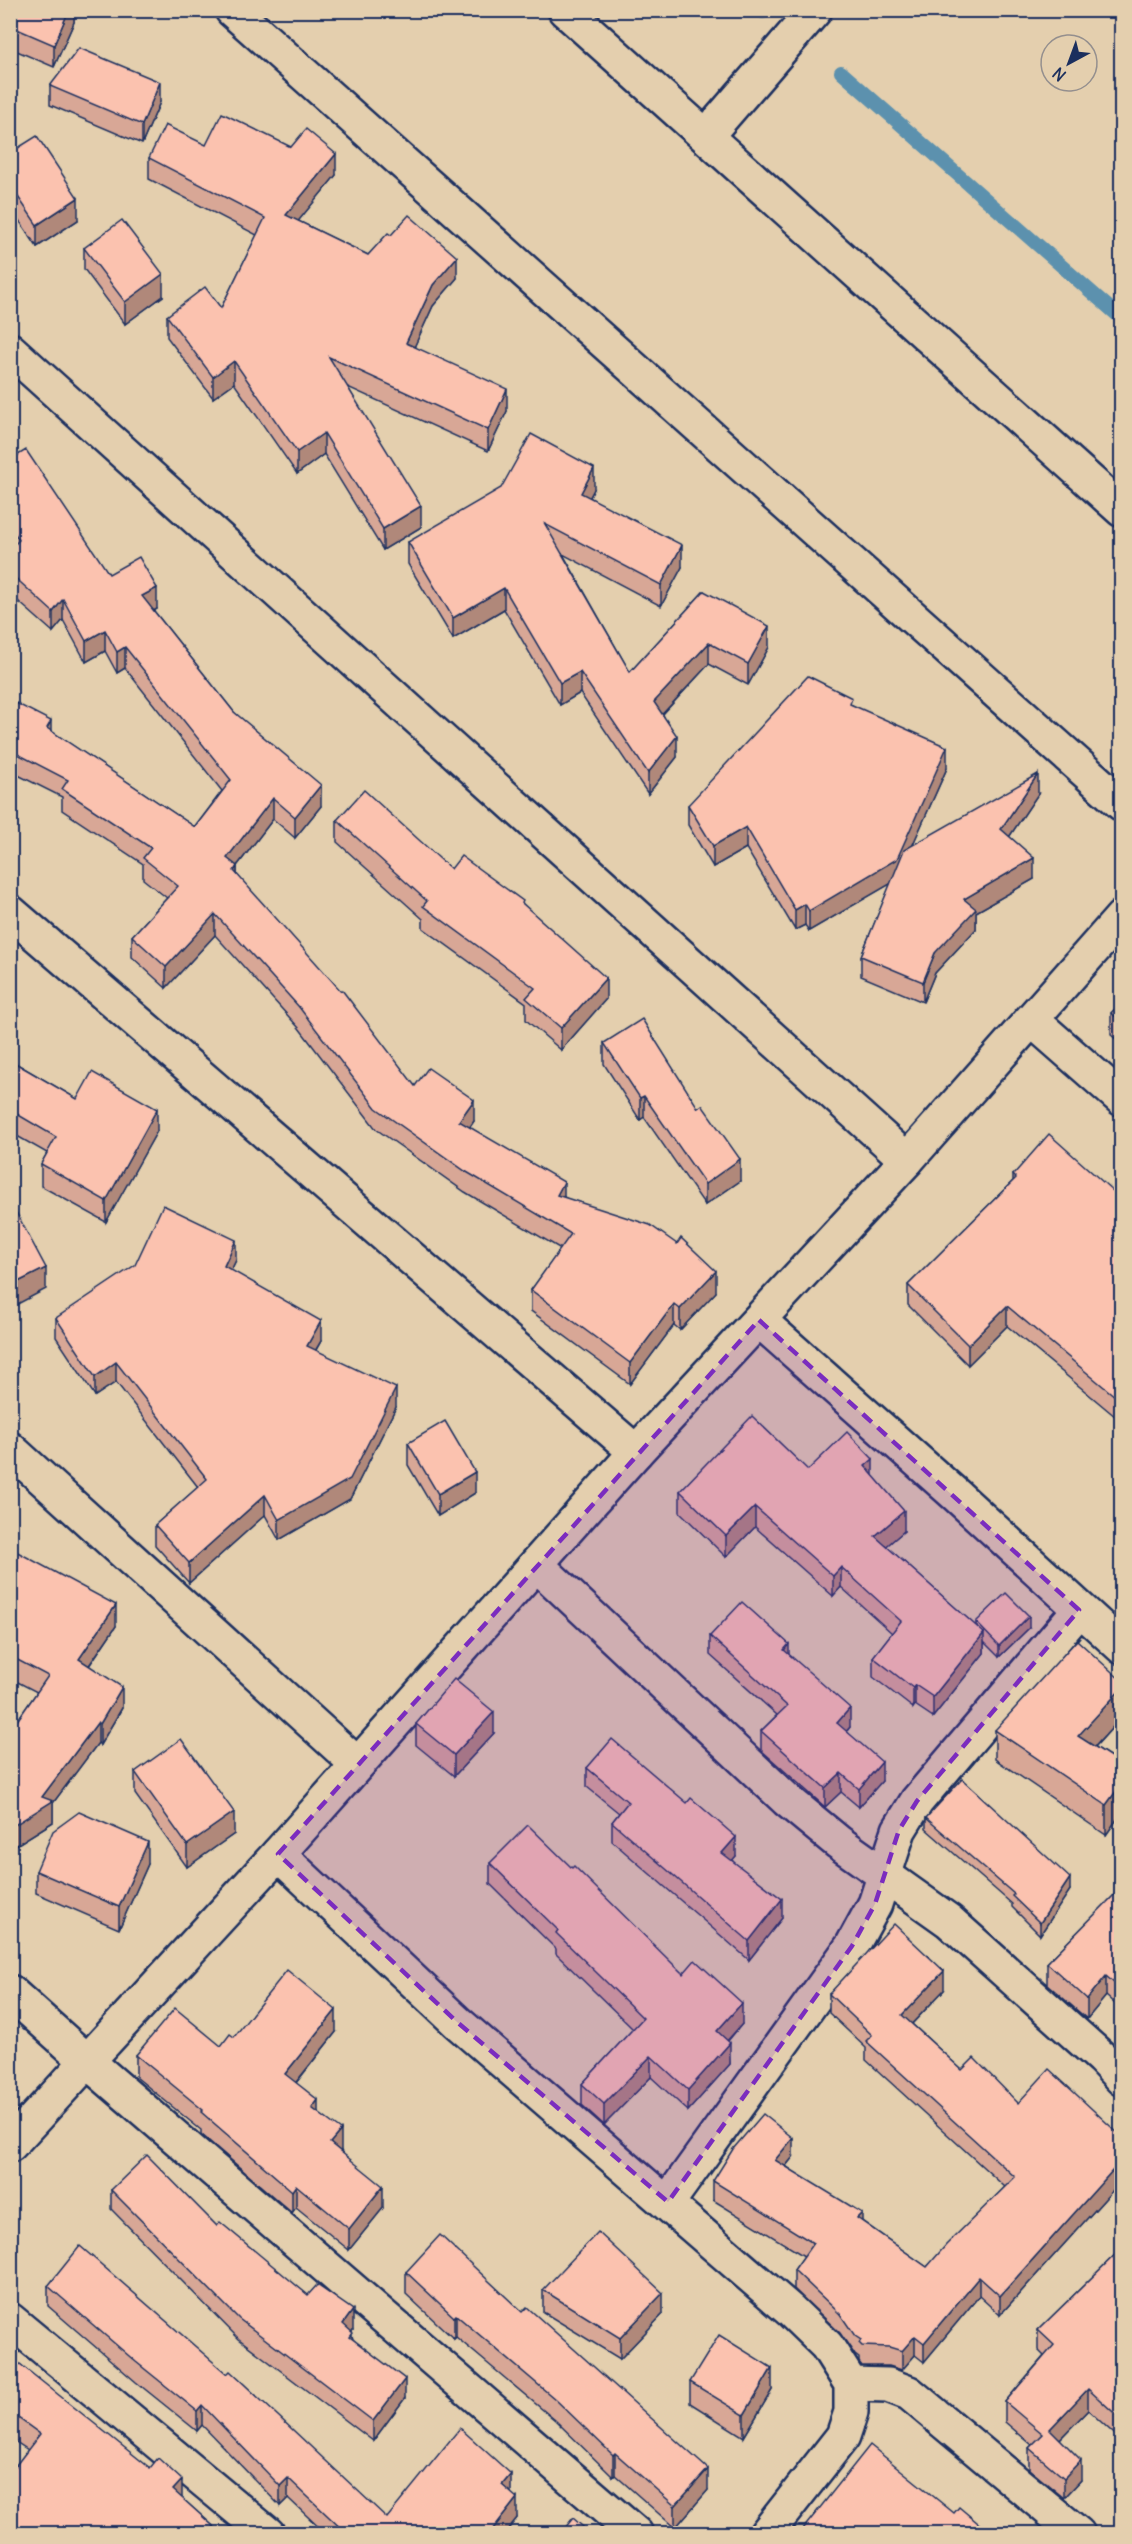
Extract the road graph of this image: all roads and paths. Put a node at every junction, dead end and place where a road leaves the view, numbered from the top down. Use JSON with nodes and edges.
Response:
{"nodes":[{"id":1,"x":232,"y":10,"type":"edge"},
{"id":2,"x":565,"y":10,"type":"edge"},
{"id":3,"x":815,"y":10,"type":"edge"},
{"id":4,"x":706,"y":136,"type":"junction"},
{"id":5,"x":10,"y":350,"type":"edge"},
{"id":6,"x":1122,"y":510,"type":"edge"},
{"id":7,"x":1122,"y":804,"type":"edge"},
{"id":8,"x":10,"y":912,"type":"edge"},
{"id":9,"x":1122,"y":917,"type":"edge"},
{"id":10,"x":1032,"y":1020,"type":"junction"},
{"id":11,"x":1122,"y":1100,"type":"edge"},
{"id":12,"x":907,"y":1160,"type":"junction"},
{"id":13,"x":759,"y":1320,"type":"junction"},
{"id":14,"x":10,"y":1449,"type":"edge"},
{"id":15,"x":636,"y":1452,"type":"junction"},
{"id":16,"x":537,"y":1565,"type":"junction"},
{"id":17,"x":1079,"y":1610,"type":"junction"},
{"id":18,"x":1122,"y":1647,"type":"edge"},
{"id":19,"x":357,"y":1764,"type":"junction"},
{"id":20,"x":278,"y":1854,"type":"junction"},
{"id":21,"x":886,"y":1875,"type":"junction"},
{"id":22,"x":10,"y":1992,"type":"edge"},
{"id":23,"x":87,"y":2061,"type":"junction"},
{"id":24,"x":1122,"y":2079,"type":"edge"},
{"id":25,"x":10,"y":2145,"type":"edge"},
{"id":26,"x":668,"y":2202,"type":"junction"},
{"id":27,"x":10,"y":2320,"type":"edge"},
{"id":28,"x":851,"y":2384,"type":"junction"},
{"id":29,"x":268,"y":2534,"type":"edge"},
{"id":30,"x":636,"y":2534,"type":"edge"},
{"id":31,"x":766,"y":2534,"type":"edge"},
{"id":32,"x":1078,"y":2534,"type":"edge"}],
"edges":[{"from":1,"to":7,"type":"street"},
{"from":2,"to":4,"type":"street"},
{"from":3,"to":4,"type":"street"},
{"from":4,"to":6,"type":"street"},
{"from":5,"to":12,"type":"street"},
{"from":8,"to":15,"type":"street"},
{"from":9,"to":10,"type":"street"},
{"from":10,"to":11,"type":"street"},
{"from":10,"to":12,"type":"street"},
{"from":12,"to":13,"type":"street"},
{"from":13,"to":15,"type":"street"},
{"from":13,"to":17,"type":"street"},
{"from":14,"to":19,"type":"street"},
{"from":15,"to":16,"type":"street"},
{"from":16,"to":19,"type":"street"},
{"from":16,"to":21,"type":"street"},
{"from":17,"to":18,"type":"street"},
{"from":17,"to":21,"type":"street"},
{"from":19,"to":20,"type":"street"},
{"from":20,"to":23,"type":"street"},
{"from":20,"to":26,"type":"street"},
{"from":21,"to":24,"type":"street"},
{"from":21,"to":26,"type":"street"},
{"from":22,"to":23,"type":"street"},
{"from":23,"to":25,"type":"street"},
{"from":23,"to":30,"type":"street"},
{"from":26,"to":28,"type":"street"},
{"from":27,"to":29,"type":"street"},
{"from":28,"to":31,"type":"street"},
{"from":28,"to":32,"type":"street"}]}
